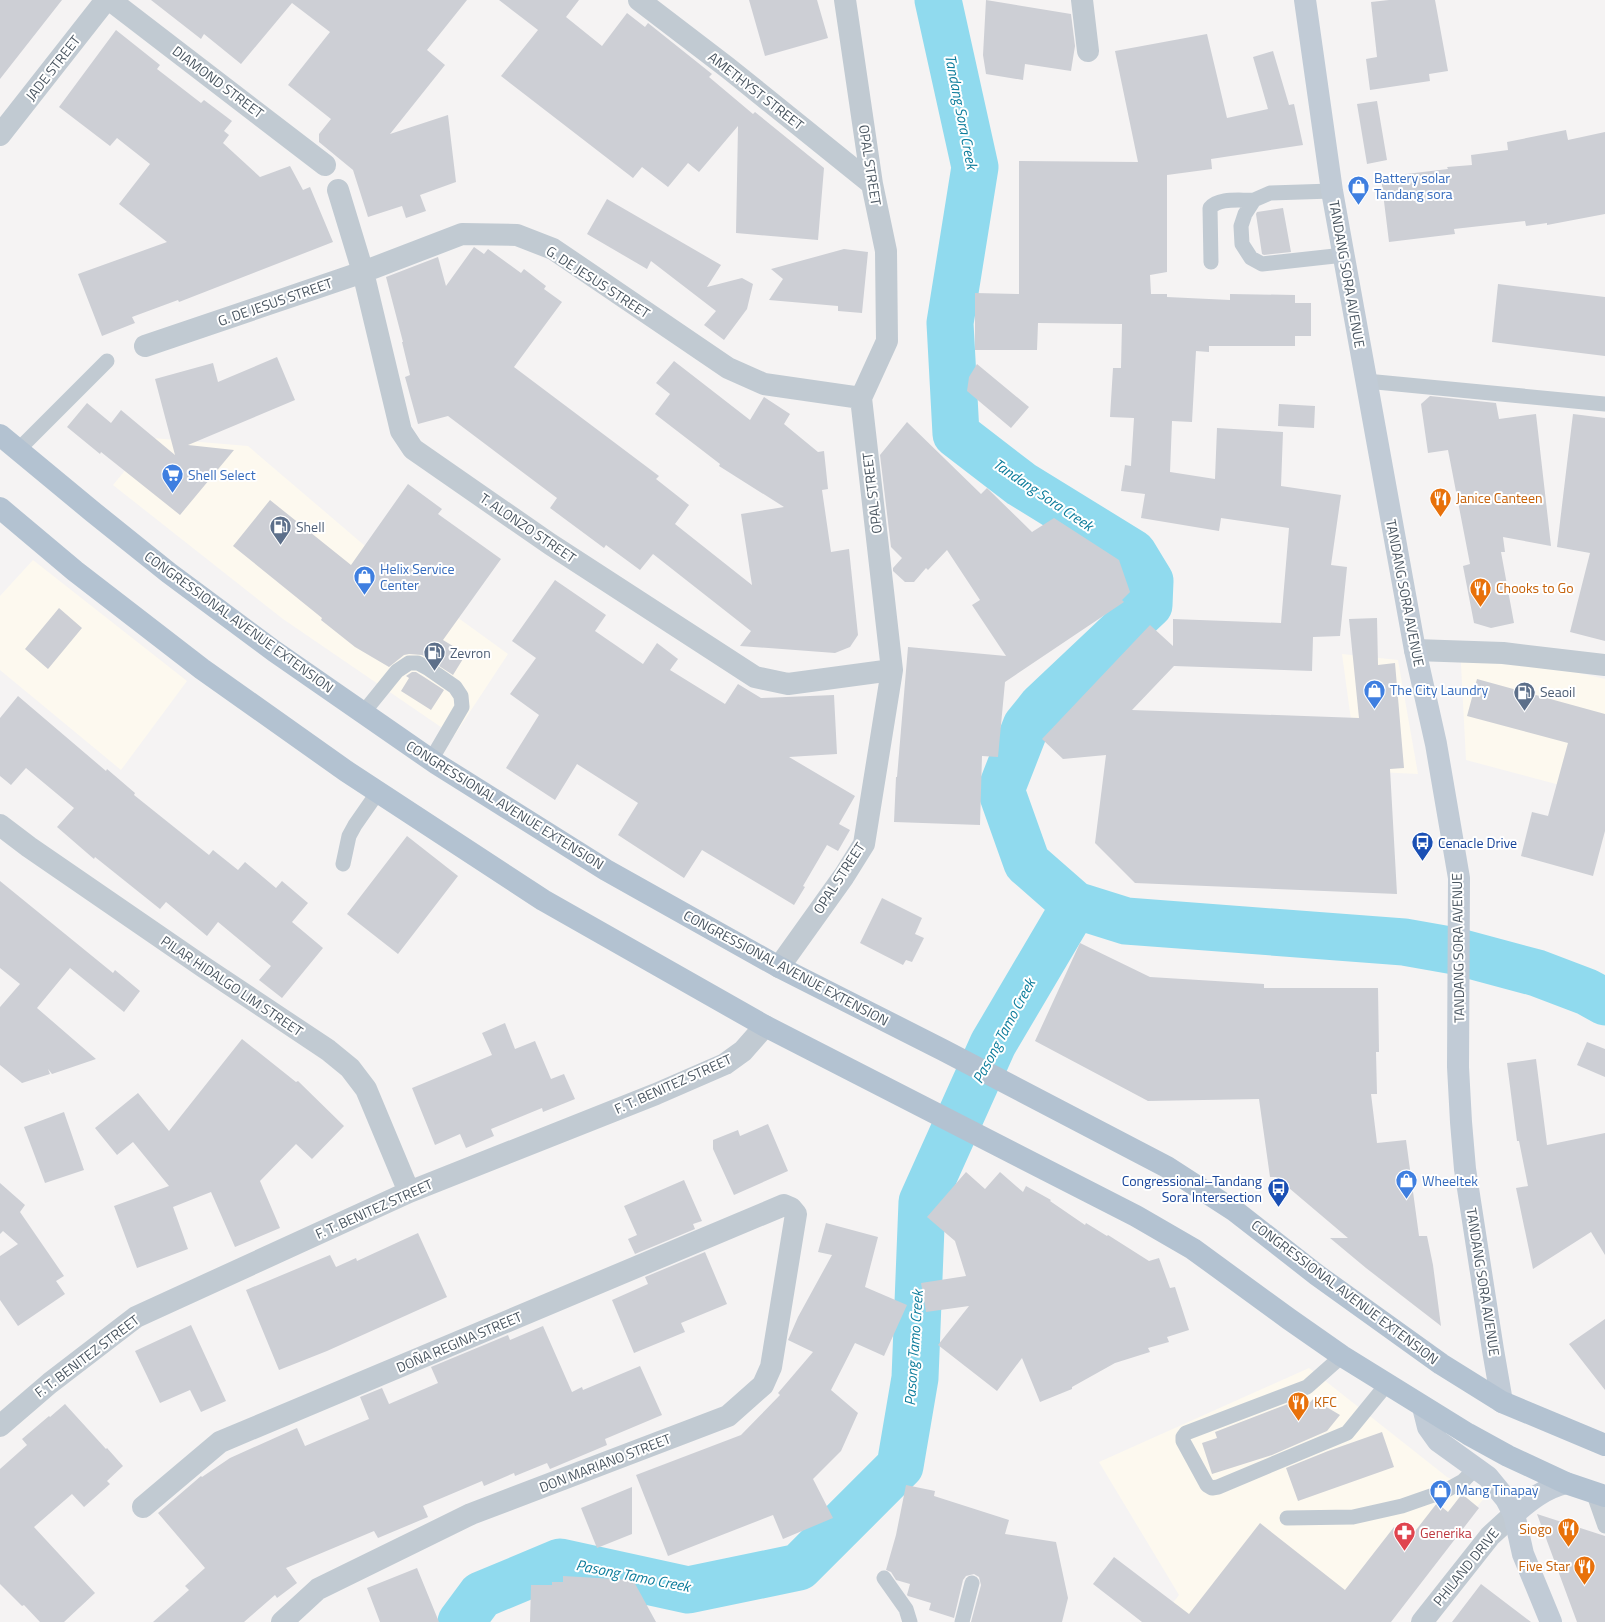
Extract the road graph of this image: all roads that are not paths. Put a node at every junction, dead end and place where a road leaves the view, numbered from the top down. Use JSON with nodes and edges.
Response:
{"nodes":[{"id":1,"x":106,"y":0,"type":"edge"},
{"id":2,"x":110,"y":0,"type":"edge"},
{"id":3,"x":639,"y":0,"type":"edge"},
{"id":4,"x":845,"y":0,"type":"edge"},
{"id":5,"x":1082,"y":0,"type":"edge"},
{"id":6,"x":1305,"y":0,"type":"edge"},
{"id":7,"x":1088,"y":51,"type":"dead end"},
{"id":8,"x":0,"y":136,"type":"edge"},
{"id":9,"x":325,"y":165,"type":"dead end"},
{"id":10,"x":872,"y":184,"type":"junction"},
{"id":11,"x":338,"y":190,"type":"dead end"},
{"id":12,"x":1332,"y":191,"type":"junction"},
{"id":13,"x":1254,"y":200,"type":"junction"},
{"id":14,"x":1344,"y":255,"type":"junction"},
{"id":15,"x":1211,"y":262,"type":"dead end"},
{"id":16,"x":363,"y":272,"type":"junction"},
{"id":17,"x":145,"y":346,"type":"dead end"},
{"id":18,"x":107,"y":361,"type":"dead end"},
{"id":19,"x":1366,"y":381,"type":"junction"},
{"id":20,"x":861,"y":398,"type":"junction"},
{"id":21,"x":1605,"y":404,"type":"edge"},
{"id":22,"x":0,"y":435,"type":"edge"},
{"id":23,"x":18,"y":450,"type":"junction"},
{"id":24,"x":0,"y":508,"type":"edge"},
{"id":25,"x":1415,"y":650,"type":"junction"},
{"id":26,"x":1605,"y":665,"type":"edge"},
{"id":27,"x":892,"y":670,"type":"junction"},
{"id":28,"x":363,"y":713,"type":"junction"},
{"id":29,"x":431,"y":760,"type":"junction"},
{"id":30,"x":378,"y":792,"type":"junction"},
{"id":31,"x":0,"y":825,"type":"edge"},
{"id":32,"x":343,"y":864,"type":"dead end"},
{"id":33,"x":780,"y":967,"type":"junction"},
{"id":34,"x":766,"y":1026,"type":"junction"},
{"id":35,"x":409,"y":1192,"type":"junction"},
{"id":36,"x":791,"y":1208,"type":"joint"},
{"id":37,"x":1342,"y":1356,"type":"junction"},
{"id":38,"x":1387,"y":1384,"type":"junction"},
{"id":39,"x":1502,"y":1402,"type":"junction"},
{"id":40,"x":1423,"y":1407,"type":"junction"},
{"id":41,"x":0,"y":1426,"type":"edge"},
{"id":42,"x":1605,"y":1445,"type":"edge"},
{"id":43,"x":1476,"y":1468,"type":"junction"},
{"id":44,"x":1566,"y":1482,"type":"junction"},
{"id":45,"x":1599,"y":1494,"type":"edge"},
{"id":46,"x":143,"y":1507,"type":"dead end"},
{"id":47,"x":1514,"y":1514,"type":"junction"},
{"id":48,"x":1287,"y":1518,"type":"dead end"},
{"id":49,"x":1605,"y":1526,"type":"edge"},
{"id":50,"x":884,"y":1578,"type":"dead end"},
{"id":51,"x":972,"y":1583,"type":"dead end"},
{"id":52,"x":282,"y":1622,"type":"edge"},
{"id":53,"x":910,"y":1622,"type":"edge"},
{"id":54,"x":962,"y":1622,"type":"edge"},
{"id":55,"x":1422,"y":1622,"type":"edge"},
{"id":56,"x":1551,"y":1622,"type":"edge"}],
"edges":[{"from":1,"to":8,"type":"street","name":"JADE STREET"},
{"from":2,"to":9,"type":"street","name":"DIAMOND STREET"},
{"from":3,"to":10,"type":"street","name":"AMETHYST STREET"},
{"from":4,"to":10,"type":"street","name":"OPAL STREET"},
{"from":5,"to":7,"type":"street"},
{"from":6,"to":12,"type":"main road","name":"TANDANG SORA AVENUE"},
{"from":10,"to":20,"type":"street","name":"OPAL STREET"},
{"from":11,"to":16,"type":"street","name":"T. ALONZO STREET"},
{"from":12,"to":13,"type":"lane"},
{"from":12,"to":14,"type":"main road","name":"TANDANG SORA AVENUE"},
{"from":13,"to":14,"type":"lane"},
{"from":13,"to":15,"type":"lane"},
{"from":14,"to":19,"type":"main road","name":"TANDANG SORA AVENUE"},
{"from":16,"to":17,"type":"street","name":"G. DE JESUS STREET"},
{"from":16,"to":20,"type":"street","name":"G. DE JESUS STREET"},
{"from":16,"to":27,"type":"street","name":"T. ALONZO STREET"},
{"from":18,"to":23,"type":"lane"},
{"from":19,"to":21,"type":"lane"},
{"from":19,"to":25,"type":"main road","name":"TANDANG SORA AVENUE"},
{"from":20,"to":27,"type":"street","name":"OPAL STREET"},
{"from":22,"to":23,"type":"main road","name":"CONGRESSIONAL AVENUE EXTENSION"},
{"from":23,"to":28,"type":"main road","name":"CONGRESSIONAL AVENUE EXTENSION"},
{"from":24,"to":30,"type":"main road"},
{"from":25,"to":26,"type":"street"},
{"from":25,"to":39,"type":"main road","name":"TANDANG SORA AVENUE"},
{"from":27,"to":33,"type":"street","name":"OPAL STREET"},
{"from":28,"to":29,"type":"main road","name":"CONGRESSIONAL AVENUE EXTENSION"},
{"from":28,"to":29,"type":"lane"},
{"from":29,"to":33,"type":"main road","name":"CONGRESSIONAL AVENUE EXTENSION"},
{"from":30,"to":32,"type":"lane"},
{"from":30,"to":34,"type":"main road"},
{"from":31,"to":35,"type":"street","name":"PILAR HIDALGO LIM STREET"},
{"from":33,"to":39,"type":"main road","name":"CONGRESSIONAL AVENUE EXTENSION"},
{"from":34,"to":35,"type":"street","name":"F. T. BENITEZ STREET"},
{"from":34,"to":37,"type":"main road"},
{"from":35,"to":41,"type":"street","name":"F. T. BENITEZ STREET"},
{"from":36,"to":46,"type":"street","name":"DOÑA REGINA STREET"},
{"from":36,"to":52,"type":"street","name":"DON MARIANO STREET"},
{"from":37,"to":38,"type":"main road"},
{"from":37,"to":38,"type":"lane"},
{"from":38,"to":40,"type":"main road"},
{"from":39,"to":42,"type":"main road","name":"CONGRESSIONAL AVENUE EXTENSION"},
{"from":40,"to":43,"type":"main road"},
{"from":40,"to":44,"type":"main road"},
{"from":43,"to":47,"type":"main road"},
{"from":43,"to":48,"type":"lane"},
{"from":44,"to":45,"type":"main road"},
{"from":44,"to":47,"type":"main road"},
{"from":45,"to":49,"type":"lane"},
{"from":47,"to":55,"type":"street","name":"PHILAND DRIVE"},
{"from":47,"to":56,"type":"main road"},
{"from":50,"to":53,"type":"lane"},
{"from":51,"to":54,"type":"lane"}]}
